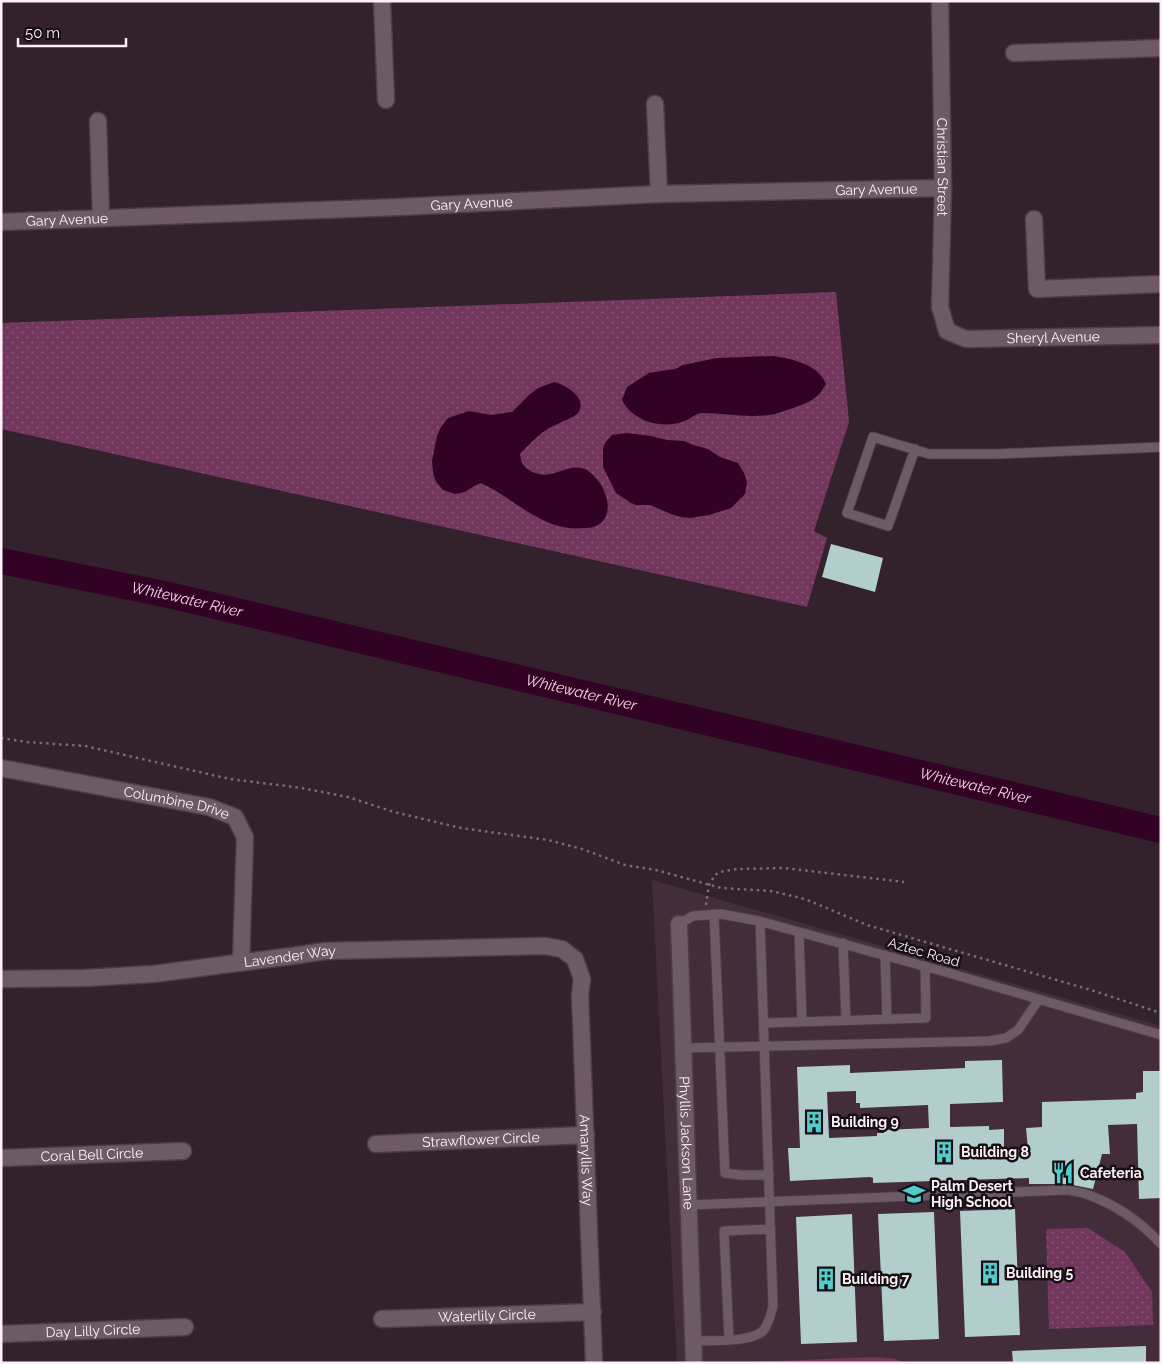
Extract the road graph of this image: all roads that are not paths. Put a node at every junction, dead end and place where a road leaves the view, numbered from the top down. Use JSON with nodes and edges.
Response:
{"nodes":[{"id":1,"x":382,"y":1,"type":"edge"},
{"id":2,"x":940,"y":1,"type":"edge"},
{"id":3,"x":1161,"y":48,"type":"edge"},
{"id":4,"x":1014,"y":53,"type":"dead end"},
{"id":5,"x":386,"y":100,"type":"dead end"},
{"id":6,"x":656,"y":104,"type":"dead end"},
{"id":7,"x":98,"y":121,"type":"dead end"},
{"id":8,"x":943,"y":188,"type":"junction"},
{"id":9,"x":659,"y":194,"type":"junction"},
{"id":10,"x":101,"y":218,"type":"junction"},
{"id":11,"x":1034,"y":220,"type":"dead end"},
{"id":12,"x":1,"y":222,"type":"edge"},
{"id":13,"x":1161,"y":284,"type":"edge"},
{"id":14,"x":947,"y":331,"type":"joint"},
{"id":15,"x":1161,"y":334,"type":"edge"},
{"id":16,"x":1161,"y":447,"type":"edge"},
{"id":17,"x":915,"y":449,"type":"junction"},
{"id":18,"x":1,"y":768,"type":"edge"},
{"id":19,"x":709,"y":914,"type":"junction"},
{"id":20,"x":760,"y":921,"type":"junction"},
{"id":21,"x":679,"y":924,"type":"joint"},
{"id":22,"x":799,"y":932,"type":"junction"},
{"id":23,"x":842,"y":943,"type":"junction"},
{"id":24,"x":885,"y":955,"type":"junction"},
{"id":25,"x":575,"y":959,"type":"joint"},
{"id":26,"x":240,"y":963,"type":"junction"},
{"id":27,"x":925,"y":966,"type":"junction"},
{"id":28,"x":1,"y":979,"type":"edge"},
{"id":29,"x":1039,"y":999,"type":"junction"},
{"id":30,"x":887,"y":1019,"type":"junction"},
{"id":31,"x":846,"y":1020,"type":"junction"},
{"id":32,"x":802,"y":1022,"type":"junction"},
{"id":33,"x":764,"y":1023,"type":"junction"},
{"id":34,"x":1161,"y":1035,"type":"edge"},
{"id":35,"x":764,"y":1046,"type":"junction"},
{"id":36,"x":720,"y":1047,"type":"junction"},
{"id":37,"x":683,"y":1048,"type":"junction"},
{"id":38,"x":586,"y":1135,"type":"junction"},
{"id":39,"x":376,"y":1144,"type":"dead end"},
{"id":40,"x":183,"y":1151,"type":"dead end"},
{"id":41,"x":1,"y":1158,"type":"edge"},
{"id":42,"x":769,"y":1175,"type":"junction"},
{"id":43,"x":770,"y":1202,"type":"junction"},
{"id":44,"x":689,"y":1205,"type":"junction"},
{"id":45,"x":771,"y":1229,"type":"junction"},
{"id":46,"x":1161,"y":1244,"type":"edge"},
{"id":47,"x":592,"y":1312,"type":"junction"},
{"id":48,"x":382,"y":1319,"type":"dead end"},
{"id":49,"x":185,"y":1326,"type":"dead end"},
{"id":50,"x":1,"y":1334,"type":"edge"},
{"id":51,"x":729,"y":1339,"type":"junction"},
{"id":52,"x":694,"y":1341,"type":"junction"},
{"id":53,"x":594,"y":1363,"type":"edge"},
{"id":54,"x":694,"y":1363,"type":"edge"}],
"edges":[{"from":1,"to":5,"type":"street"},
{"from":2,"to":8,"type":"street","name":"Christian Street"},
{"from":3,"to":4,"type":"street"},
{"from":6,"to":9,"type":"street"},
{"from":7,"to":10,"type":"street"},
{"from":8,"to":9,"type":"street","name":"Gary Avenue"},
{"from":8,"to":14,"type":"street","name":"Christian Street"},
{"from":9,"to":10,"type":"street","name":"Gary Avenue"},
{"from":10,"to":12,"type":"street","name":"Gary Avenue"},
{"from":11,"to":13,"type":"street"},
{"from":14,"to":15,"type":"street","name":"Sheryl Avenue"},
{"from":16,"to":17,"type":"lane"},
{"from":17,"to":17,"type":"lane"},
{"from":18,"to":26,"type":"street","name":"Columbine Drive"},
{"from":19,"to":20,"type":"lane","name":"Aztec Road"},
{"from":19,"to":21,"type":"lane","name":"Aztec Road"},
{"from":19,"to":36,"type":"lane"},
{"from":20,"to":22,"type":"lane","name":"Aztec Road"},
{"from":20,"to":33,"type":"lane"},
{"from":21,"to":37,"type":"street","name":"Phyllis Jackson Lane"},
{"from":22,"to":23,"type":"lane","name":"Aztec Road"},
{"from":22,"to":32,"type":"lane"},
{"from":23,"to":24,"type":"lane","name":"Aztec Road"},
{"from":23,"to":31,"type":"lane"},
{"from":24,"to":27,"type":"lane","name":"Aztec Road"},
{"from":24,"to":30,"type":"lane"},
{"from":25,"to":26,"type":"street","name":"Lavender Way"},
{"from":25,"to":38,"type":"street","name":"Amaryllis Way"},
{"from":26,"to":28,"type":"street","name":"Lavender Way"},
{"from":27,"to":29,"type":"lane","name":"Aztec Road"},
{"from":27,"to":30,"type":"lane"},
{"from":29,"to":34,"type":"lane","name":"Aztec Road"},
{"from":29,"to":35,"type":"lane"},
{"from":30,"to":31,"type":"lane"},
{"from":31,"to":32,"type":"lane"},
{"from":32,"to":33,"type":"lane"},
{"from":33,"to":35,"type":"lane"},
{"from":35,"to":36,"type":"lane"},
{"from":35,"to":42,"type":"lane"},
{"from":36,"to":37,"type":"lane"},
{"from":36,"to":42,"type":"lane"},
{"from":37,"to":44,"type":"street","name":"Phyllis Jackson Lane"},
{"from":38,"to":39,"type":"street","name":"Strawflower Circle"},
{"from":38,"to":47,"type":"street","name":"Amaryllis Way"},
{"from":40,"to":41,"type":"street","name":"Coral Bell Circle"},
{"from":42,"to":43,"type":"lane"},
{"from":43,"to":44,"type":"lane"},
{"from":43,"to":45,"type":"lane"},
{"from":43,"to":46,"type":"lane"},
{"from":44,"to":52,"type":"street","name":"Phyllis Jackson Lane"},
{"from":45,"to":51,"type":"lane"},
{"from":45,"to":51,"type":"lane"},
{"from":47,"to":48,"type":"street","name":"Waterlily Circle"},
{"from":47,"to":53,"type":"street","name":"Amaryllis Way"},
{"from":49,"to":50,"type":"street","name":"Day Lilly Circle"},
{"from":51,"to":52,"type":"lane"},
{"from":52,"to":54,"type":"street","name":"Phyllis Jackson Lane"}]}
